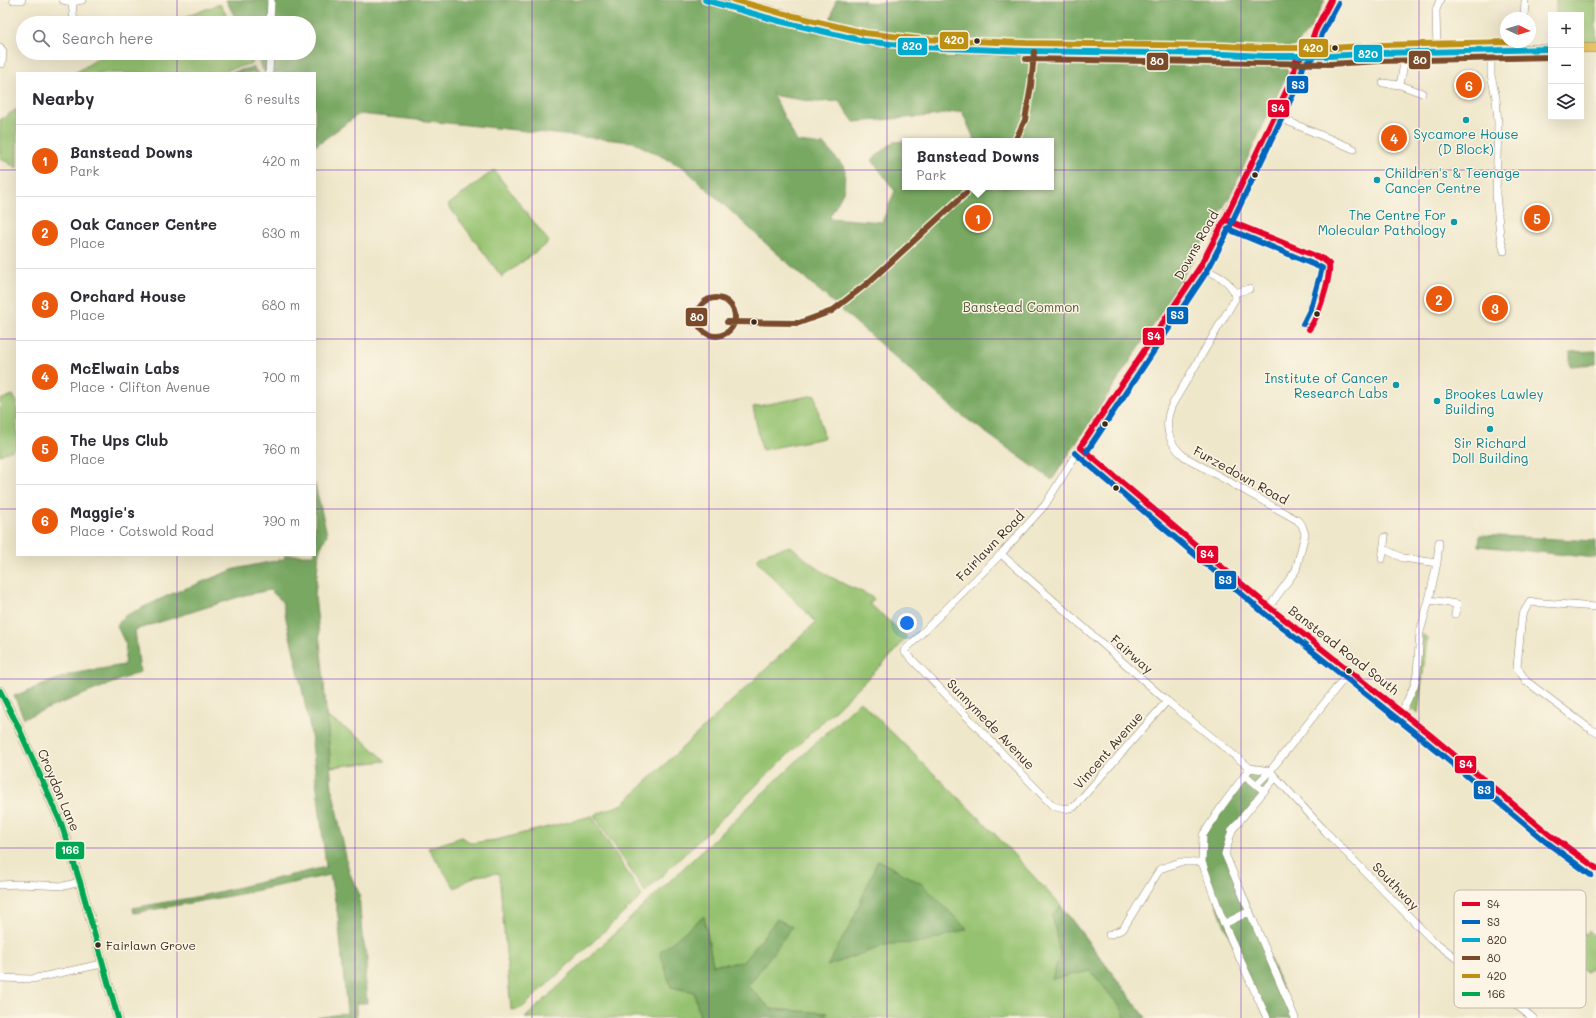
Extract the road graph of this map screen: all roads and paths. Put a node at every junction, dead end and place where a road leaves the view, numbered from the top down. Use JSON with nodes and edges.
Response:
{"nodes":[{"id":1,"x":13,"y":0,"type":"edge"},
{"id":2,"x":22,"y":0,"type":"edge"},
{"id":3,"x":63,"y":0,"type":"edge"},
{"id":4,"x":82,"y":0,"type":"edge"},
{"id":5,"x":271,"y":0,"type":"edge"},
{"id":6,"x":705,"y":0,"type":"edge"},
{"id":7,"x":1331,"y":0,"type":"edge"},
{"id":8,"x":1440,"y":0,"type":"edge"},
{"id":9,"x":1525,"y":0,"type":"edge"},
{"id":10,"x":72,"y":2,"type":"junction"},
{"id":11,"x":1524,"y":12,"type":"edge"},
{"id":12,"x":73,"y":16,"type":"edge"},
{"id":13,"x":270,"y":16,"type":"edge"},
{"id":14,"x":0,"y":47,"type":"edge"},
{"id":15,"x":1536,"y":47,"type":"edge"},
{"id":16,"x":1508,"y":48,"type":"edge"},
{"id":17,"x":1584,"y":48,"type":"edge"},
{"id":18,"x":1596,"y":48,"type":"edge"},
{"id":19,"x":1548,"y":49,"type":"edge"},
{"id":20,"x":1491,"y":50,"type":"junction"},
{"id":21,"x":1437,"y":52,"type":"junction"},
{"id":22,"x":1406,"y":53,"type":"junction"},
{"id":23,"x":1302,"y":56,"type":"junction"},
{"id":24,"x":270,"y":60,"type":"edge"},
{"id":25,"x":2,"y":64,"type":"dead end"},
{"id":26,"x":269,"y":72,"type":"edge"},
{"id":27,"x":1384,"y":83,"type":"dead end"},
{"id":28,"x":1400,"y":85,"type":"junction"},
{"id":29,"x":1422,"y":93,"type":"dead end"},
{"id":30,"x":1276,"y":116,"type":"junction"},
{"id":31,"x":1354,"y":149,"type":"dead end"},
{"id":32,"x":1504,"y":251,"type":"dead end"},
{"id":33,"x":1200,"y":266,"type":"junction"},
{"id":34,"x":1249,"y":289,"type":"dead end"},
{"id":35,"x":1234,"y":293,"type":"junction"},
{"id":36,"x":1080,"y":447,"type":"junction"},
{"id":37,"x":1385,"y":537,"type":"dead end"},
{"id":38,"x":1440,"y":542,"type":"dead end"},
{"id":39,"x":1384,"y":549,"type":"junction"},
{"id":40,"x":1001,"y":554,"type":"junction"},
{"id":41,"x":1382,"y":559,"type":"dead end"},
{"id":42,"x":1437,"y":563,"type":"junction"},
{"id":43,"x":1429,"y":600,"type":"junction"},
{"id":44,"x":1270,"y":607,"type":"junction"},
{"id":45,"x":1596,"y":607,"type":"edge"},
{"id":46,"x":1455,"y":614,"type":"dead end"},
{"id":47,"x":904,"y":651,"type":"joint"},
{"id":48,"x":1350,"y":671,"type":"junction"},
{"id":49,"x":0,"y":691,"type":"edge"},
{"id":50,"x":1167,"y":701,"type":"junction"},
{"id":51,"x":1402,"y":712,"type":"junction"},
{"id":52,"x":1596,"y":732,"type":"edge"},
{"id":53,"x":1250,"y":768,"type":"junction"},
{"id":54,"x":1270,"y":771,"type":"junction"},
{"id":55,"x":1245,"y":775,"type":"junction"},
{"id":56,"x":1275,"y":778,"type":"junction"},
{"id":57,"x":1257,"y":784,"type":"junction"},
{"id":58,"x":1264,"y":791,"type":"junction"},
{"id":59,"x":1064,"y":809,"type":"joint"},
{"id":60,"x":1202,"y":862,"type":"junction"},
{"id":61,"x":1596,"y":868,"type":"edge"},
{"id":62,"x":80,"y":882,"type":"junction"},
{"id":63,"x":0,"y":885,"type":"edge"},
{"id":64,"x":1250,"y":911,"type":"junction"},
{"id":65,"x":1224,"y":924,"type":"junction"},
{"id":66,"x":1109,"y":935,"type":"dead end"},
{"id":67,"x":1454,"y":957,"type":"edge"},
{"id":68,"x":102,"y":964,"type":"junction"},
{"id":69,"x":0,"y":978,"type":"edge"},
{"id":70,"x":1520,"y":1008,"type":"edge"},
{"id":71,"x":118,"y":1018,"type":"edge"},
{"id":72,"x":1267,"y":1018,"type":"edge"},
{"id":73,"x":1295,"y":1018,"type":"edge"},
{"id":74,"x":1533,"y":1018,"type":"edge"}],
"edges":[{"from":1,"to":2,"type":"street"},
{"from":3,"to":10,"type":"street"},
{"from":4,"to":10,"type":"street"},
{"from":5,"to":13,"type":"street"},
{"from":6,"to":23,"type":"main road"},
{"from":7,"to":23,"type":"street","name":"Downs Road"},
{"from":8,"to":21,"type":"street"},
{"from":9,"to":11,"type":"street"},
{"from":10,"to":12,"type":"street"},
{"from":14,"to":25,"type":"street"},
{"from":15,"to":19,"type":"main road"},
{"from":16,"to":20,"type":"main road"},
{"from":17,"to":18,"type":"main road"},
{"from":20,"to":21,"type":"main road"},
{"from":20,"to":32,"type":"street"},
{"from":21,"to":22,"type":"main road"},
{"from":22,"to":23,"type":"main road"},
{"from":22,"to":28,"type":"street"},
{"from":23,"to":30,"type":"street","name":"Downs Road"},
{"from":24,"to":26,"type":"street"},
{"from":27,"to":28,"type":"street"},
{"from":28,"to":29,"type":"street"},
{"from":30,"to":31,"type":"street"},
{"from":30,"to":33,"type":"street","name":"Downs Road"},
{"from":33,"to":35,"type":"street"},
{"from":33,"to":36,"type":"street","name":"Downs Road"},
{"from":34,"to":35,"type":"street"},
{"from":35,"to":44,"type":"street","name":"Furzedown Road"},
{"from":36,"to":40,"type":"street","name":"Fairlawn Road"},
{"from":36,"to":44,"type":"street","name":"Banstead Road South"},
{"from":37,"to":39,"type":"street"},
{"from":38,"to":42,"type":"street"},
{"from":39,"to":41,"type":"street"},
{"from":39,"to":42,"type":"street"},
{"from":40,"to":47,"type":"street","name":"Fairlawn Road"},
{"from":40,"to":50,"type":"street","name":"Fairway"},
{"from":42,"to":43,"type":"street"},
{"from":43,"to":46,"type":"street"},
{"from":43,"to":51,"type":"street"},
{"from":44,"to":48,"type":"street","name":"Banstead Road South"},
{"from":45,"to":52,"type":"street"},
{"from":47,"to":59,"type":"street","name":"Sunnymede Avenue"},
{"from":48,"to":51,"type":"street","name":"Banstead Road South"},
{"from":48,"to":54,"type":"street"},
{"from":49,"to":62,"type":"main road","name":"Croydon Lane"},
{"from":50,"to":53,"type":"street","name":"Fairway"},
{"from":50,"to":59,"type":"street","name":"Vincent Avenue"},
{"from":51,"to":61,"type":"street","name":"Banstead Road South"},
{"from":53,"to":54,"type":"street"},
{"from":53,"to":55,"type":"street"},
{"from":54,"to":56,"type":"street","name":"Southway"},
{"from":54,"to":57,"type":"street"},
{"from":55,"to":57,"type":"street"},
{"from":55,"to":60,"type":"street"},
{"from":56,"to":58,"type":"street"},
{"from":56,"to":67,"type":"street","name":"Southway"},
{"from":57,"to":58,"type":"street"},
{"from":58,"to":64,"type":"street"},
{"from":60,"to":65,"type":"street"},
{"from":60,"to":66,"type":"street"},
{"from":62,"to":63,"type":"street"},
{"from":62,"to":68,"type":"main road","name":"Croydon Lane"},
{"from":64,"to":65,"type":"street"},
{"from":64,"to":73,"type":"street"},
{"from":65,"to":72,"type":"street"},
{"from":68,"to":69,"type":"street"},
{"from":68,"to":71,"type":"main road","name":"Croydon Lane"},
{"from":70,"to":74,"type":"street","name":"Southway"}]}
